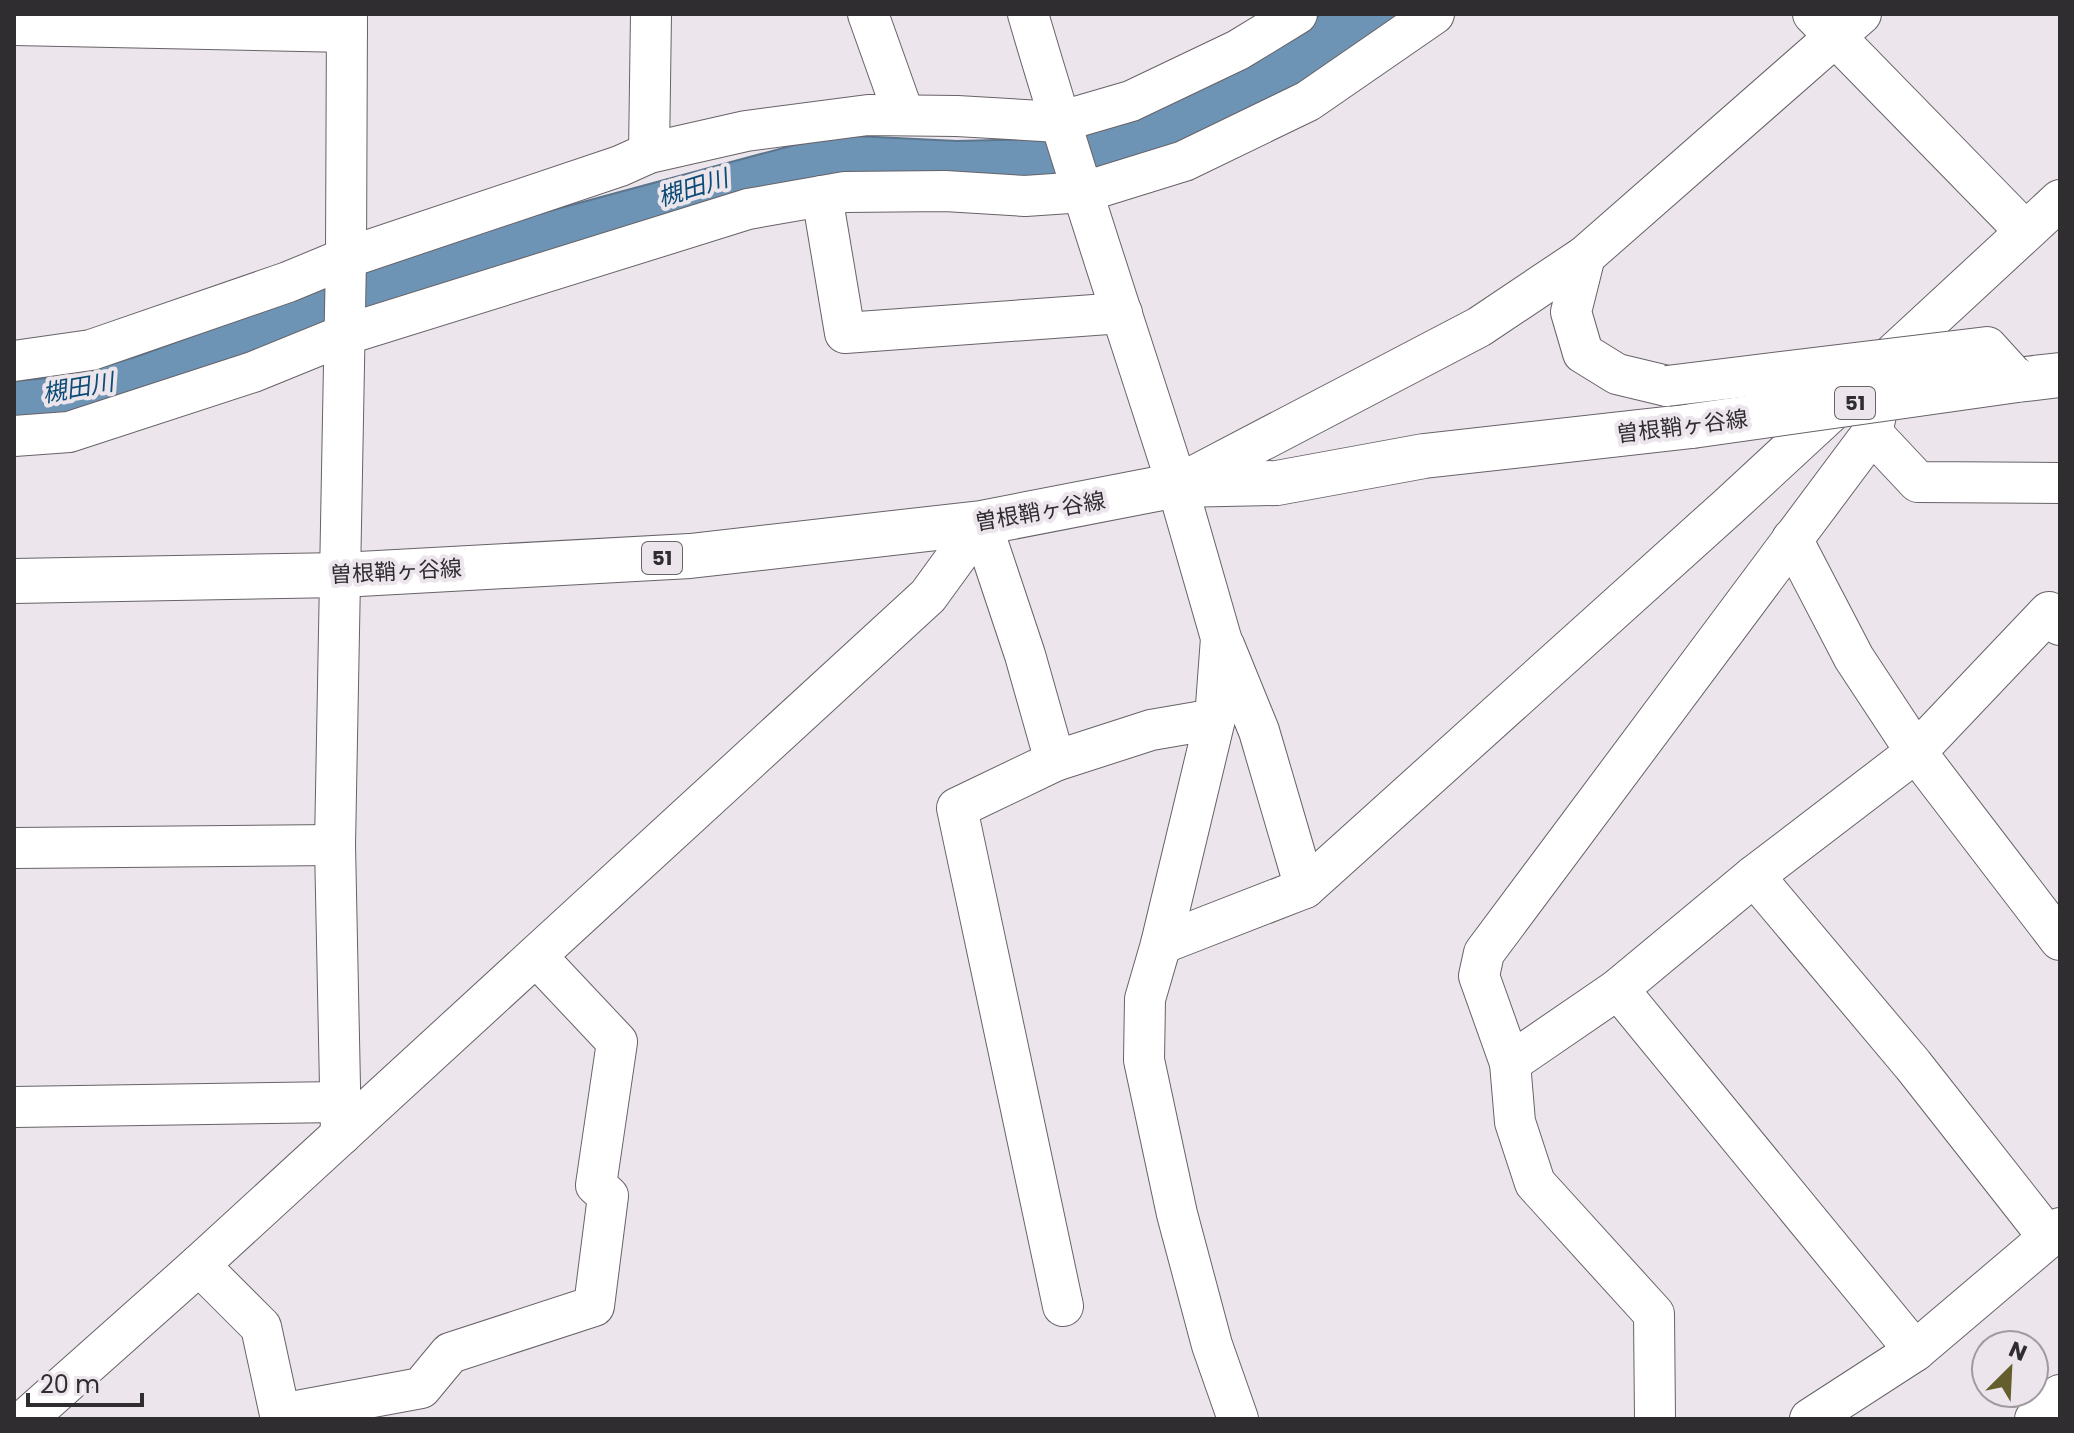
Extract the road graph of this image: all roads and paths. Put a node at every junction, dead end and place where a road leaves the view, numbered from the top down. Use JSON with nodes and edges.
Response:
{"nodes":[{"id":1,"x":651,"y":14,"type":"edge"},
{"id":2,"x":868,"y":14,"type":"edge"},
{"id":3,"x":1028,"y":14,"type":"edge"},
{"id":4,"x":1297,"y":14,"type":"edge"},
{"id":5,"x":1434,"y":14,"type":"edge"},
{"id":6,"x":1837,"y":22,"type":"edge"},
{"id":7,"x":347,"y":23,"type":"edge"},
{"id":8,"x":14,"y":25,"type":"edge"},
{"id":9,"x":904,"y":115,"type":"junction"},
{"id":10,"x":1059,"y":122,"type":"junction"},
{"id":11,"x":649,"y":153,"type":"junction"},
{"id":12,"x":1084,"y":192,"type":"junction"},
{"id":13,"x":822,"y":196,"type":"junction"},
{"id":14,"x":2060,"y":200,"type":"edge"},
{"id":15,"x":2043,"y":229,"type":"edge"},
{"id":16,"x":1585,"y":256,"type":"junction"},
{"id":17,"x":346,"y":258,"type":"junction"},
{"id":18,"x":1122,"y":313,"type":"junction"},
{"id":19,"x":344,"y":335,"type":"junction"},
{"id":20,"x":1889,"y":358,"type":"junction"},
{"id":21,"x":14,"y":361,"type":"edge"},
{"id":22,"x":2060,"y":375,"type":"edge"},
{"id":23,"x":2017,"y":380,"type":"junction"},
{"id":24,"x":1872,"y":433,"type":"junction"},
{"id":25,"x":14,"y":436,"type":"edge"},
{"id":26,"x":2060,"y":483,"type":"edge"},
{"id":27,"x":1177,"y":485,"type":"junction"},
{"id":28,"x":981,"y":523,"type":"junction"},
{"id":29,"x":1792,"y":539,"type":"junction"},
{"id":30,"x":341,"y":575,"type":"junction"},
{"id":31,"x":14,"y":581,"type":"edge"},
{"id":32,"x":2056,"y":613,"type":"edge"},
{"id":33,"x":1221,"y":638,"type":"junction"},
{"id":34,"x":1215,"y":719,"type":"junction"},
{"id":35,"x":1916,"y":752,"type":"junction"},
{"id":36,"x":1055,"y":761,"type":"junction"},
{"id":37,"x":335,"y":845,"type":"junction"},
{"id":38,"x":14,"y":848,"type":"edge"},
{"id":39,"x":1754,"y":876,"type":"junction"},
{"id":40,"x":1305,"y":888,"type":"junction"},
{"id":41,"x":2060,"y":940,"type":"edge"},
{"id":42,"x":1161,"y":944,"type":"junction"},
{"id":43,"x":536,"y":956,"type":"junction"},
{"id":44,"x":1618,"y":989,"type":"junction"},
{"id":45,"x":1510,"y":1063,"type":"junction"},
{"id":46,"x":14,"y":1107,"type":"edge"},
{"id":47,"x":340,"y":1118,"type":"junction"},
{"id":48,"x":2054,"y":1233,"type":"edge"},
{"id":49,"x":199,"y":1265,"type":"junction"},
{"id":50,"x":1063,"y":1306,"type":"dead end"},
{"id":51,"x":1915,"y":1351,"type":"junction"},
{"id":52,"x":2060,"y":1395,"type":"edge"},
{"id":53,"x":281,"y":1417,"type":"edge"},
{"id":54,"x":26,"y":1419,"type":"edge"},
{"id":55,"x":1238,"y":1419,"type":"edge"},
{"id":56,"x":1655,"y":1419,"type":"edge"},
{"id":57,"x":1810,"y":1419,"type":"edge"},
{"id":58,"x":2035,"y":1419,"type":"edge"}],
"edges":[{"from":1,"to":11,"type":"street"},
{"from":2,"to":9,"type":"street"},
{"from":3,"to":10,"type":"street"},
{"from":4,"to":10,"type":"street"},
{"from":5,"to":12,"type":"street"},
{"from":6,"to":15,"type":"street"},
{"from":6,"to":16,"type":"street"},
{"from":7,"to":8,"type":"street"},
{"from":7,"to":17,"type":"street"},
{"from":9,"to":10,"type":"street"},
{"from":9,"to":11,"type":"street"},
{"from":10,"to":12,"type":"street"},
{"from":11,"to":17,"type":"street"},
{"from":12,"to":13,"type":"street"},
{"from":12,"to":18,"type":"street"},
{"from":13,"to":18,"type":"street"},
{"from":13,"to":19,"type":"street"},
{"from":14,"to":15,"type":"street"},
{"from":15,"to":20,"type":"street"},
{"from":16,"to":23,"type":"street","bridge":true},
{"from":16,"to":27,"type":"street"},
{"from":17,"to":19,"type":"street"},
{"from":17,"to":21,"type":"street"},
{"from":18,"to":27,"type":"street"},
{"from":19,"to":25,"type":"street"},
{"from":19,"to":30,"type":"street"},
{"from":20,"to":24,"type":"street"},
{"from":20,"to":40,"type":"street"},
{"from":22,"to":23,"type":"main road","name":"曽根鞘ヶ谷線","number":"51"},
{"from":23,"to":27,"type":"main road","name":"曽根鞘ヶ谷線","number":"51","bridge":true},
{"from":24,"to":26,"type":"street"},
{"from":24,"to":29,"type":"street"},
{"from":27,"to":28,"type":"main road","name":"曽根鞘ヶ谷線","number":"51"},
{"from":27,"to":33,"type":"street"},
{"from":28,"to":30,"type":"main road","name":"曽根鞘ヶ谷線","number":"51"},
{"from":28,"to":36,"type":"street"},
{"from":28,"to":43,"type":"street"},
{"from":29,"to":35,"type":"street"},
{"from":29,"to":45,"type":"street"},
{"from":30,"to":31,"type":"main road","name":"曽根鞘ヶ谷線","number":"51"},
{"from":30,"to":37,"type":"street"},
{"from":32,"to":35,"type":"street"},
{"from":33,"to":34,"type":"street"},
{"from":33,"to":40,"type":"street"},
{"from":34,"to":36,"type":"street"},
{"from":34,"to":42,"type":"street"},
{"from":35,"to":39,"type":"street"},
{"from":35,"to":41,"type":"street"},
{"from":36,"to":50,"type":"street"},
{"from":37,"to":38,"type":"street"},
{"from":37,"to":47,"type":"street"},
{"from":39,"to":44,"type":"street"},
{"from":39,"to":48,"type":"street"},
{"from":40,"to":42,"type":"street"},
{"from":42,"to":55,"type":"street"},
{"from":43,"to":47,"type":"street"},
{"from":43,"to":53,"type":"street"},
{"from":44,"to":45,"type":"street"},
{"from":44,"to":51,"type":"street"},
{"from":45,"to":56,"type":"street"},
{"from":46,"to":47,"type":"street"},
{"from":47,"to":49,"type":"street"},
{"from":48,"to":51,"type":"street"},
{"from":49,"to":53,"type":"street"},
{"from":49,"to":54,"type":"street"},
{"from":51,"to":57,"type":"street"},
{"from":52,"to":58,"type":"street"}]}
